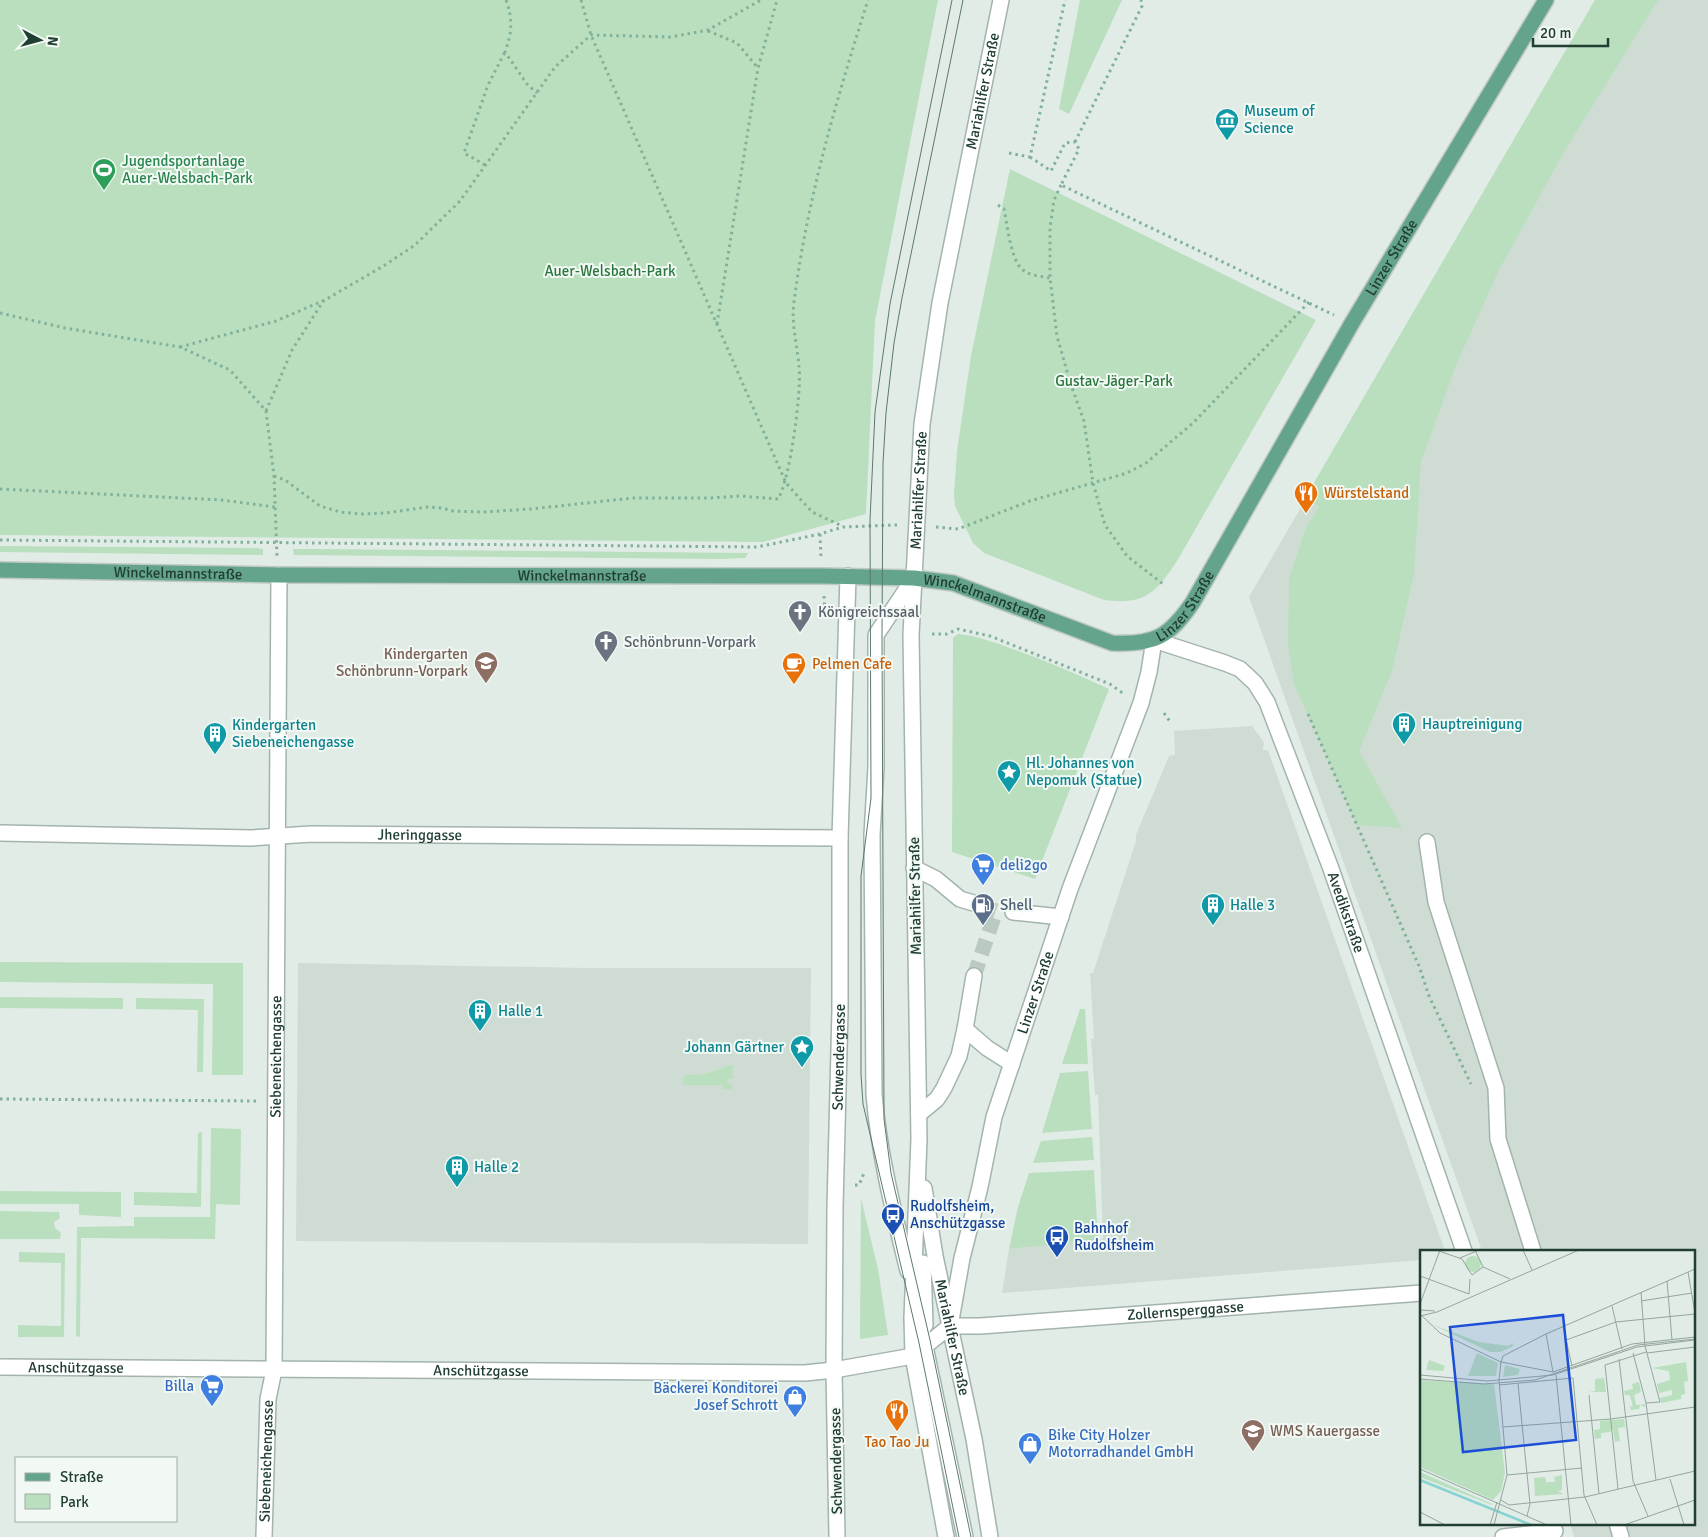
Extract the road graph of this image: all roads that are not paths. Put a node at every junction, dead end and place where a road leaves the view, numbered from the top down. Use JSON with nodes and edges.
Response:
{"nodes":[{"id":1,"x":1001,"y":0,"type":"edge"},
{"id":2,"x":1546,"y":0,"type":"edge"},
{"id":3,"x":0,"y":570,"type":"edge"},
{"id":4,"x":279,"y":575,"type":"junction"},
{"id":5,"x":848,"y":576,"type":"junction"},
{"id":6,"x":914,"y":578,"type":"junction"},
{"id":7,"x":1154,"y":640,"type":"junction"},
{"id":8,"x":0,"y":833,"type":"edge"},
{"id":9,"x":278,"y":836,"type":"junction"},
{"id":10,"x":840,"y":838,"type":"junction"},
{"id":11,"x":1427,"y":842,"type":"dead end"},
{"id":12,"x":914,"y":868,"type":"junction"},
{"id":13,"x":980,"y":905,"type":"tunnel mouth"},
{"id":14,"x":1013,"y":912,"type":"dead end"},
{"id":15,"x":1061,"y":917,"type":"junction"},
{"id":16,"x":974,"y":976,"type":"tunnel mouth"},
{"id":17,"x":965,"y":1029,"type":"junction"},
{"id":18,"x":1012,"y":1064,"type":"junction"},
{"id":19,"x":919,"y":1114,"type":"junction"},
{"id":20,"x":919,"y":1139,"type":"junction"},
{"id":21,"x":1464,"y":1250,"type":"edge"},
{"id":22,"x":1533,"y":1250,"type":"edge"},
{"id":23,"x":913,"y":1291,"type":"junction"},
{"id":24,"x":1420,"y":1293,"type":"edge"},
{"id":25,"x":950,"y":1326,"type":"junction"},
{"id":26,"x":926,"y":1346,"type":"junction"},
{"id":27,"x":913,"y":1356,"type":"junction"},
{"id":28,"x":0,"y":1367,"type":"edge"},
{"id":29,"x":274,"y":1370,"type":"junction"},
{"id":30,"x":834,"y":1370,"type":"junction"},
{"id":31,"x":1617,"y":1524,"type":"edge"},
{"id":32,"x":1554,"y":1530,"type":"edge"},
{"id":33,"x":264,"y":1537,"type":"edge"},
{"id":34,"x":837,"y":1537,"type":"edge"},
{"id":35,"x":946,"y":1537,"type":"edge"},
{"id":36,"x":965,"y":1537,"type":"edge"},
{"id":37,"x":990,"y":1537,"type":"edge"},
{"id":38,"x":1503,"y":1537,"type":"edge"},
{"id":39,"x":1621,"y":1537,"type":"edge"}],
"edges":[{"from":1,"to":6,"type":"street","name":"Mariahilfer Straße"},
{"from":2,"to":7,"type":"main road","name":"Linzer Straße"},
{"from":3,"to":4,"type":"main road","name":"Winckelmannstraße"},
{"from":4,"to":5,"type":"main road","name":"Winckelmannstraße"},
{"from":4,"to":9,"type":"street","name":"Siebeneichengasse"},
{"from":5,"to":6,"type":"main road","name":"Winckelmannstraße"},
{"from":5,"to":10,"type":"street","name":"Schwendergasse"},
{"from":6,"to":7,"type":"main road","name":"Winckelmannstraße"},
{"from":6,"to":12,"type":"street","name":"Mariahilfer Straße"},
{"from":6,"to":23,"type":"street"},
{"from":7,"to":15,"type":"street","name":"Linzer Straße"},
{"from":7,"to":21,"type":"street","name":"Avedikstraße"},
{"from":8,"to":9,"type":"street","name":"Jheringgasse"},
{"from":9,"to":10,"type":"street","name":"Jheringgasse"},
{"from":9,"to":29,"type":"street","name":"Siebeneichengasse"},
{"from":10,"to":30,"type":"street","name":"Schwendergasse"},
{"from":11,"to":22,"type":"street"},
{"from":12,"to":13,"type":"street"},
{"from":12,"to":19,"type":"street","name":"Mariahilfer Straße"},
{"from":14,"to":15,"type":"street"},
{"from":15,"to":18,"type":"street","name":"Linzer Straße"},
{"from":16,"to":17,"type":"street"},
{"from":17,"to":18,"type":"street"},
{"from":17,"to":19,"type":"street"},
{"from":18,"to":25,"type":"street","name":"Linzer Straße"},
{"from":19,"to":20,"type":"street","name":"Mariahilfer Straße"},
{"from":20,"to":23,"type":"street","name":"Mariahilfer Straße"},
{"from":20,"to":25,"type":"street","name":"Mariahilfer Straße"},
{"from":20,"to":26,"type":"street"},
{"from":23,"to":26,"type":"street"},
{"from":23,"to":27,"type":"street","name":"Mariahilfer Straße"},
{"from":24,"to":25,"type":"street","name":"Zollernsperggasse"},
{"from":25,"to":26,"type":"street","name":"Anschützgasse"},
{"from":25,"to":37,"type":"street","name":"Mariahilfer Straße"},
{"from":26,"to":27,"type":"street","name":"Anschützgasse"},
{"from":26,"to":36,"type":"street"},
{"from":27,"to":30,"type":"street","name":"Anschützgasse"},
{"from":27,"to":35,"type":"street","name":"Mariahilfer Straße"},
{"from":28,"to":29,"type":"street","name":"Anschützgasse"},
{"from":29,"to":30,"type":"street","name":"Anschützgasse"},
{"from":29,"to":33,"type":"street","name":"Siebeneichengasse"},
{"from":30,"to":34,"type":"street","name":"Schwendergasse"},
{"from":31,"to":39,"type":"street"},
{"from":32,"to":38,"type":"street"}]}
